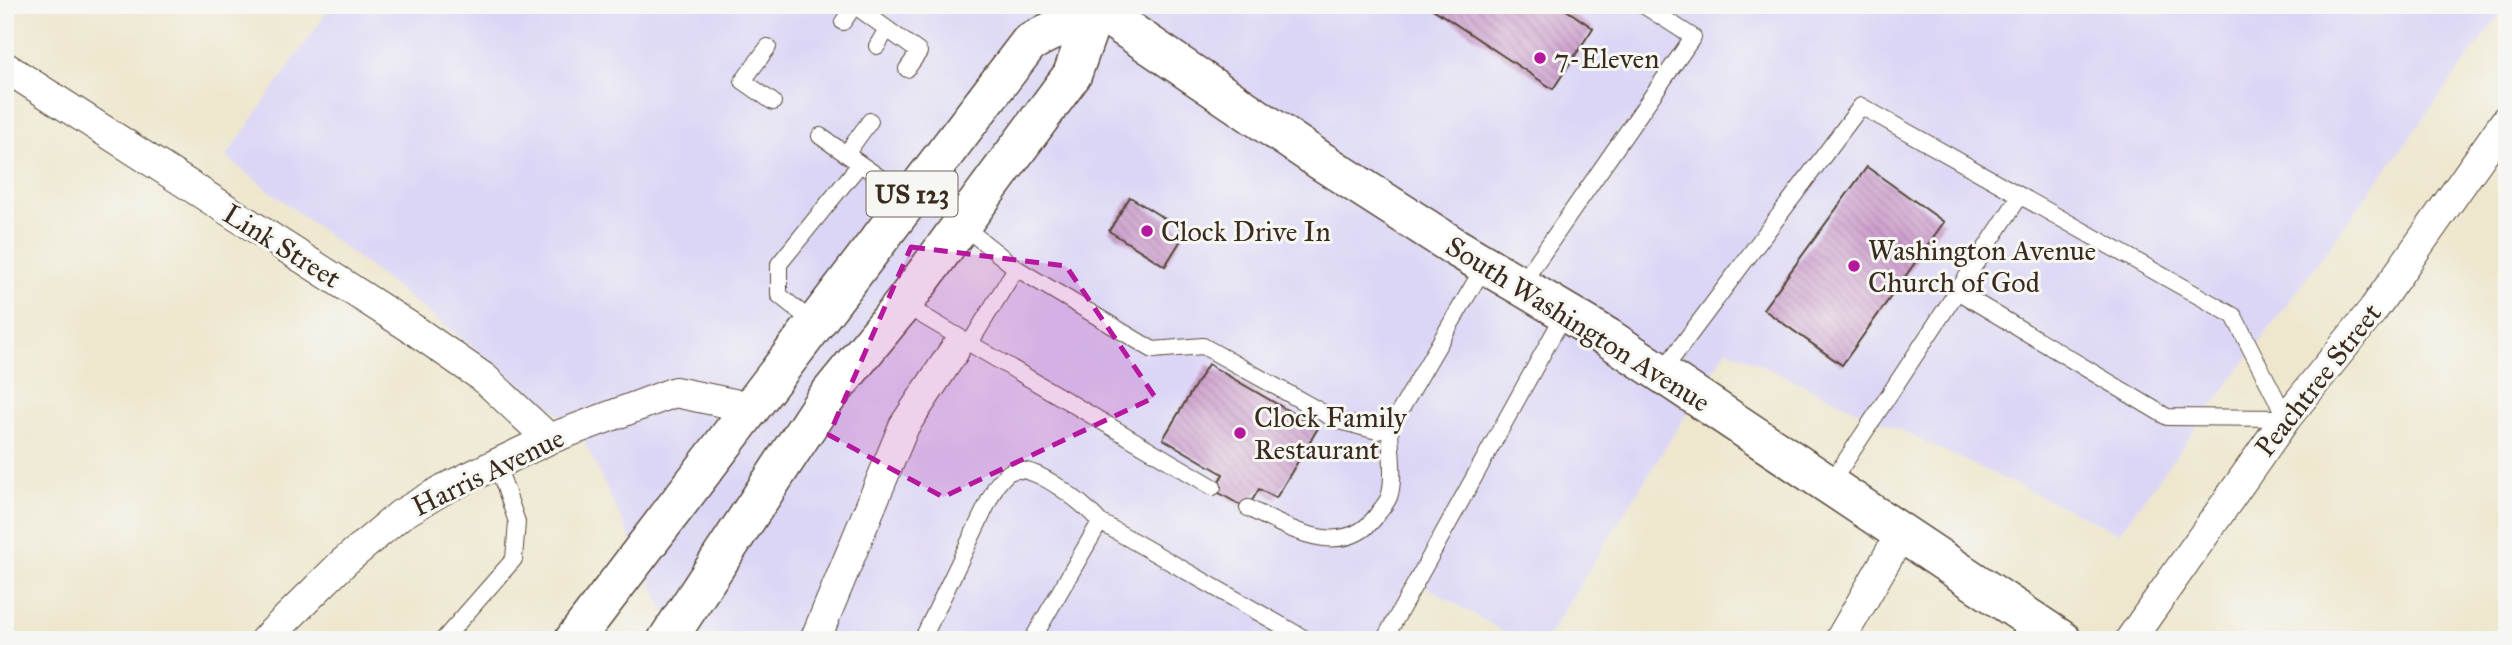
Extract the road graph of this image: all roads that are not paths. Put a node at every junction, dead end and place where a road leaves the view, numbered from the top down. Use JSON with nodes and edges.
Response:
{"nodes":[{"id":1,"x":854,"y":5,"type":"edge"},
{"id":2,"x":1643,"y":5,"type":"edge"},
{"id":3,"x":1094,"y":6,"type":"edge"},
{"id":4,"x":843,"y":22,"type":"dead end"},
{"id":5,"x":887,"y":29,"type":"junction"},
{"id":6,"x":877,"y":46,"type":"dead end"},
{"id":7,"x":768,"y":47,"type":"dead end"},
{"id":8,"x":5,"y":67,"type":"edge"},
{"id":9,"x":907,"y":69,"type":"dead end"},
{"id":10,"x":773,"y":102,"type":"dead end"},
{"id":11,"x":2507,"y":119,"type":"edge"},
{"id":12,"x":870,"y":121,"type":"dead end"},
{"id":13,"x":820,"y":136,"type":"dead end"},
{"id":14,"x":846,"y":154,"type":"junction"},
{"id":15,"x":860,"y":164,"type":"junction"},
{"id":16,"x":2020,"y":196,"type":"junction"},
{"id":17,"x":909,"y":198,"type":"junction"},
{"id":18,"x":962,"y":226,"type":"junction"},
{"id":19,"x":1485,"y":265,"type":"junction"},
{"id":20,"x":1016,"y":268,"type":"junction"},
{"id":21,"x":1520,"y":286,"type":"junction"},
{"id":22,"x":1957,"y":292,"type":"junction"},
{"id":23,"x":903,"y":304,"type":"junction"},
{"id":24,"x":1565,"y":313,"type":"junction"},
{"id":25,"x":815,"y":324,"type":"junction"},
{"id":26,"x":962,"y":347,"type":"junction"},
{"id":27,"x":1661,"y":373,"type":"junction"},
{"id":28,"x":753,"y":408,"type":"junction"},
{"id":29,"x":2286,"y":418,"type":"junction"},
{"id":30,"x":1390,"y":428,"type":"junction"},
{"id":31,"x":549,"y":439,"type":"junction"},
{"id":32,"x":497,"y":464,"type":"junction"},
{"id":33,"x":1213,"y":486,"type":"dead end"},
{"id":34,"x":1829,"y":486,"type":"junction"},
{"id":35,"x":1248,"y":508,"type":"dead end"},
{"id":36,"x":1100,"y":522,"type":"junction"},
{"id":37,"x":1901,"y":534,"type":"junction"},
{"id":38,"x":265,"y":640,"type":"edge"},
{"id":39,"x":443,"y":640,"type":"edge"},
{"id":40,"x":574,"y":640,"type":"edge"},
{"id":41,"x":667,"y":640,"type":"edge"},
{"id":42,"x":815,"y":640,"type":"edge"},
{"id":43,"x":922,"y":640,"type":"edge"},
{"id":44,"x":1032,"y":640,"type":"edge"},
{"id":45,"x":1307,"y":640,"type":"edge"},
{"id":46,"x":1384,"y":640,"type":"edge"},
{"id":47,"x":1840,"y":640,"type":"edge"},
{"id":48,"x":2062,"y":640,"type":"edge"},
{"id":49,"x":2130,"y":640,"type":"edge"}],
"edges":[{"from":1,"to":4,"type":"lane"},
{"from":1,"to":5,"type":"lane"},
{"from":2,"to":21,"type":"lane"},
{"from":3,"to":17,"type":"main road","number":"US 123"},
{"from":3,"to":18,"type":"main road","number":"US 123"},
{"from":3,"to":19,"type":"main road","name":"South Washington Avenue"},
{"from":5,"to":6,"type":"lane"},
{"from":5,"to":9,"type":"lane"},
{"from":7,"to":10,"type":"lane"},
{"from":8,"to":31,"type":"street","name":"Link Street"},
{"from":11,"to":29,"type":"street","name":"Peachtree Street"},
{"from":12,"to":14,"type":"lane"},
{"from":13,"to":14,"type":"lane"},
{"from":14,"to":15,"type":"lane"},
{"from":15,"to":17,"type":"lane"},
{"from":15,"to":25,"type":"lane"},
{"from":16,"to":22,"type":"lane"},
{"from":16,"to":27,"type":"lane"},
{"from":16,"to":29,"type":"lane"},
{"from":17,"to":25,"type":"main road","number":"US 123"},
{"from":18,"to":20,"type":"lane"},
{"from":18,"to":23,"type":"main road","number":"US 123"},
{"from":19,"to":21,"type":"main road","name":"South Washington Avenue"},
{"from":19,"to":30,"type":"lane"},
{"from":20,"to":26,"type":"lane"},
{"from":20,"to":30,"type":"lane"},
{"from":21,"to":24,"type":"main road","name":"South Washington Avenue"},
{"from":22,"to":29,"type":"lane"},
{"from":22,"to":34,"type":"lane"},
{"from":23,"to":26,"type":"lane"},
{"from":23,"to":41,"type":"main road","number":"US 123"},
{"from":24,"to":27,"type":"main road","name":"South Washington Avenue"},
{"from":24,"to":46,"type":"lane"},
{"from":25,"to":28,"type":"main road","number":"US 123"},
{"from":26,"to":33,"type":"lane"},
{"from":26,"to":42,"type":"street"},
{"from":27,"to":34,"type":"main road","name":"South Washington Avenue"},
{"from":28,"to":31,"type":"street","name":"Harris Avenue"},
{"from":28,"to":40,"type":"main road","number":"US 123"},
{"from":29,"to":49,"type":"street","name":"Peachtree Street"},
{"from":30,"to":35,"type":"lane"},
{"from":31,"to":32,"type":"street","name":"Harris Avenue"},
{"from":32,"to":38,"type":"street","name":"Harris Avenue"},
{"from":32,"to":39,"type":"lane"},
{"from":34,"to":37,"type":"main road","name":"South Washington Avenue"},
{"from":36,"to":43,"type":"lane"},
{"from":36,"to":44,"type":"lane"},
{"from":36,"to":45,"type":"lane"},
{"from":37,"to":47,"type":"street"},
{"from":37,"to":48,"type":"main road","name":"South Washington Avenue"}]}
